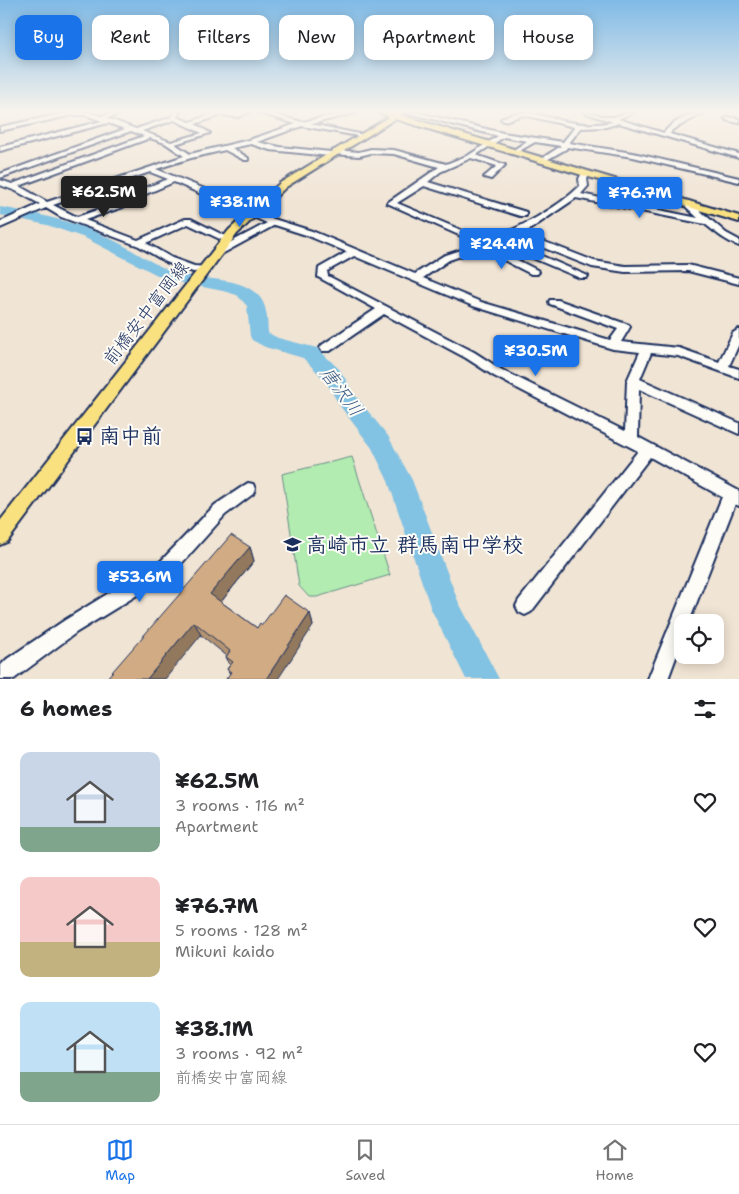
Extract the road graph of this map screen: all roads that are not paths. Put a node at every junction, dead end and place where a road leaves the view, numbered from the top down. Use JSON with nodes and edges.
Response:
{"nodes":[{"id":1,"x":19,"y":144,"type":"edge"},
{"id":2,"x":86,"y":144,"type":"edge"},
{"id":3,"x":130,"y":144,"type":"edge"},
{"id":4,"x":170,"y":144,"type":"edge"},
{"id":5,"x":244,"y":144,"type":"edge"},
{"id":6,"x":255,"y":144,"type":"edge"},
{"id":7,"x":348,"y":144,"type":"edge"},
{"id":8,"x":488,"y":144,"type":"joint"},
{"id":9,"x":527,"y":144,"type":"edge"},
{"id":10,"x":556,"y":144,"type":"edge"},
{"id":11,"x":696,"y":144,"type":"edge"},
{"id":12,"x":82,"y":145,"type":"junction"},
{"id":13,"x":564,"y":145,"type":"junction"},
{"id":14,"x":227,"y":148,"type":"junction"},
{"id":15,"x":0,"y":149,"type":"edge"},
{"id":16,"x":514,"y":152,"type":"junction"},
{"id":17,"x":332,"y":153,"type":"junction"},
{"id":18,"x":189,"y":156,"type":"junction"},
{"id":19,"x":471,"y":156,"type":"junction"},
{"id":20,"x":739,"y":156,"type":"edge"},
{"id":21,"x":96,"y":157,"type":"junction"},
{"id":22,"x":246,"y":159,"type":"dead end"},
{"id":23,"x":543,"y":160,"type":"junction"},
{"id":24,"x":24,"y":166,"type":"junction"},
{"id":25,"x":445,"y":166,"type":"junction"},
{"id":26,"x":149,"y":170,"type":"junction"},
{"id":27,"x":586,"y":173,"type":"junction"},
{"id":28,"x":0,"y":176,"type":"edge"},
{"id":29,"x":41,"y":176,"type":"junction"},
{"id":30,"x":488,"y":177,"type":"dead end"},
{"id":31,"x":173,"y":180,"type":"junction"},
{"id":32,"x":739,"y":180,"type":"edge"},
{"id":33,"x":0,"y":182,"type":"edge"},
{"id":34,"x":423,"y":183,"type":"junction"},
{"id":35,"x":13,"y":186,"type":"junction"},
{"id":36,"x":575,"y":195,"type":"junction"},
{"id":37,"x":686,"y":203,"type":"junction"},
{"id":38,"x":46,"y":204,"type":"junction"},
{"id":39,"x":252,"y":212,"type":"junction"},
{"id":40,"x":523,"y":214,"type":"dead end"},
{"id":41,"x":739,"y":219,"type":"edge"},
{"id":42,"x":77,"y":220,"type":"junction"},
{"id":43,"x":275,"y":222,"type":"junction"},
{"id":44,"x":707,"y":222,"type":"junction"},
{"id":45,"x":0,"y":225,"type":"edge"},
{"id":46,"x":514,"y":233,"type":"junction"},
{"id":47,"x":227,"y":239,"type":"junction"},
{"id":48,"x":498,"y":240,"type":"junction"},
{"id":49,"x":138,"y":243,"type":"junction"},
{"id":50,"x":739,"y":243,"type":"edge"},
{"id":51,"x":484,"y":245,"type":"junction"},
{"id":52,"x":354,"y":252,"type":"junction"},
{"id":53,"x":215,"y":254,"type":"junction"},
{"id":54,"x":205,"y":269,"type":"junction"},
{"id":55,"x":534,"y":272,"type":"dead end"},
{"id":56,"x":583,"y":276,"type":"dead end"},
{"id":57,"x":415,"y":279,"type":"junction"},
{"id":58,"x":739,"y":280,"type":"edge"},
{"id":59,"x":554,"y":302,"type":"dead end"},
{"id":60,"x":384,"y":309,"type":"junction"},
{"id":61,"x":739,"y":333,"type":"edge"},
{"id":62,"x":613,"y":345,"type":"junction"},
{"id":63,"x":326,"y":348,"type":"dead end"},
{"id":64,"x":646,"y":349,"type":"junction"},
{"id":65,"x":722,"y":367,"type":"junction"},
{"id":66,"x":739,"y":374,"type":"edge"},
{"id":67,"x":632,"y":382,"type":"junction"},
{"id":68,"x":739,"y":429,"type":"edge"},
{"id":69,"x":631,"y":440,"type":"junction"},
{"id":70,"x":647,"y":450,"type":"junction"},
{"id":71,"x":248,"y":489,"type":"dead end"},
{"id":72,"x":735,"y":497,"type":"edge"},
{"id":73,"x":0,"y":536,"type":"edge"},
{"id":74,"x":525,"y":606,"type":"dead end"},
{"id":75,"x":0,"y":679,"type":"edge"},
{"id":76,"x":658,"y":679,"type":"edge"}],
"edges":[{"from":1,"to":15,"type":"street"},
{"from":2,"to":12,"type":"street"},
{"from":3,"to":21,"type":"street"},
{"from":4,"to":18,"type":"street"},
{"from":5,"to":14,"type":"street"},
{"from":6,"to":17,"type":"street"},
{"from":7,"to":17,"type":"main road","name":"前橋安中富岡線"},
{"from":8,"to":16,"type":"main road"},
{"from":8,"to":19,"type":"street"},
{"from":9,"to":16,"type":"street"},
{"from":10,"to":13,"type":"street"},
{"from":11,"to":20,"type":"street"},
{"from":12,"to":21,"type":"street"},
{"from":12,"to":24,"type":"street"},
{"from":13,"to":23,"type":"street"},
{"from":13,"to":32,"type":"street"},
{"from":14,"to":18,"type":"street"},
{"from":14,"to":22,"type":"street"},
{"from":16,"to":23,"type":"main road"},
{"from":17,"to":25,"type":"street"},
{"from":17,"to":39,"type":"main road","name":"前橋安中富岡線"},
{"from":18,"to":26,"type":"street"},
{"from":19,"to":25,"type":"street"},
{"from":19,"to":30,"type":"street"},
{"from":21,"to":29,"type":"street"},
{"from":23,"to":27,"type":"main road"},
{"from":24,"to":28,"type":"street"},
{"from":24,"to":29,"type":"street"},
{"from":25,"to":34,"type":"street"},
{"from":26,"to":31,"type":"street"},
{"from":26,"to":38,"type":"street"},
{"from":27,"to":36,"type":"street"},
{"from":27,"to":37,"type":"main road"},
{"from":29,"to":35,"type":"street"},
{"from":31,"to":39,"type":"street"},
{"from":31,"to":42,"type":"street"},
{"from":33,"to":35,"type":"street"},
{"from":34,"to":40,"type":"street"},
{"from":34,"to":51,"type":"street"},
{"from":35,"to":38,"type":"street"},
{"from":36,"to":44,"type":"street"},
{"from":36,"to":46,"type":"street"},
{"from":37,"to":41,"type":"main road"},
{"from":37,"to":44,"type":"street"},
{"from":38,"to":42,"type":"street"},
{"from":38,"to":45,"type":"street"},
{"from":39,"to":43,"type":"street"},
{"from":39,"to":47,"type":"main road","name":"前橋安中富岡線"},
{"from":42,"to":49,"type":"street"},
{"from":43,"to":52,"type":"street"},
{"from":43,"to":53,"type":"street"},
{"from":44,"to":50,"type":"street"},
{"from":46,"to":48,"type":"street"},
{"from":46,"to":58,"type":"street"},
{"from":47,"to":49,"type":"street"},
{"from":47,"to":53,"type":"main road","name":"前橋安中富岡線"},
{"from":48,"to":51,"type":"street"},
{"from":48,"to":56,"type":"street"},
{"from":49,"to":54,"type":"street"},
{"from":51,"to":55,"type":"street"},
{"from":51,"to":57,"type":"street"},
{"from":52,"to":57,"type":"street"},
{"from":52,"to":60,"type":"street"},
{"from":53,"to":54,"type":"main road","name":"前橋安中富岡線"},
{"from":54,"to":73,"type":"main road","name":"前橋安中富岡線"},
{"from":57,"to":62,"type":"street"},
{"from":59,"to":62,"type":"street"},
{"from":60,"to":63,"type":"street"},
{"from":60,"to":69,"type":"street"},
{"from":61,"to":65,"type":"street"},
{"from":62,"to":64,"type":"street"},
{"from":64,"to":65,"type":"street"},
{"from":64,"to":67,"type":"street"},
{"from":65,"to":66,"type":"street"},
{"from":67,"to":68,"type":"street"},
{"from":67,"to":69,"type":"street"},
{"from":69,"to":70,"type":"street"},
{"from":70,"to":72,"type":"street"},
{"from":70,"to":74,"type":"street"},
{"from":71,"to":75,"type":"street"},
{"from":72,"to":76,"type":"street"}]}
